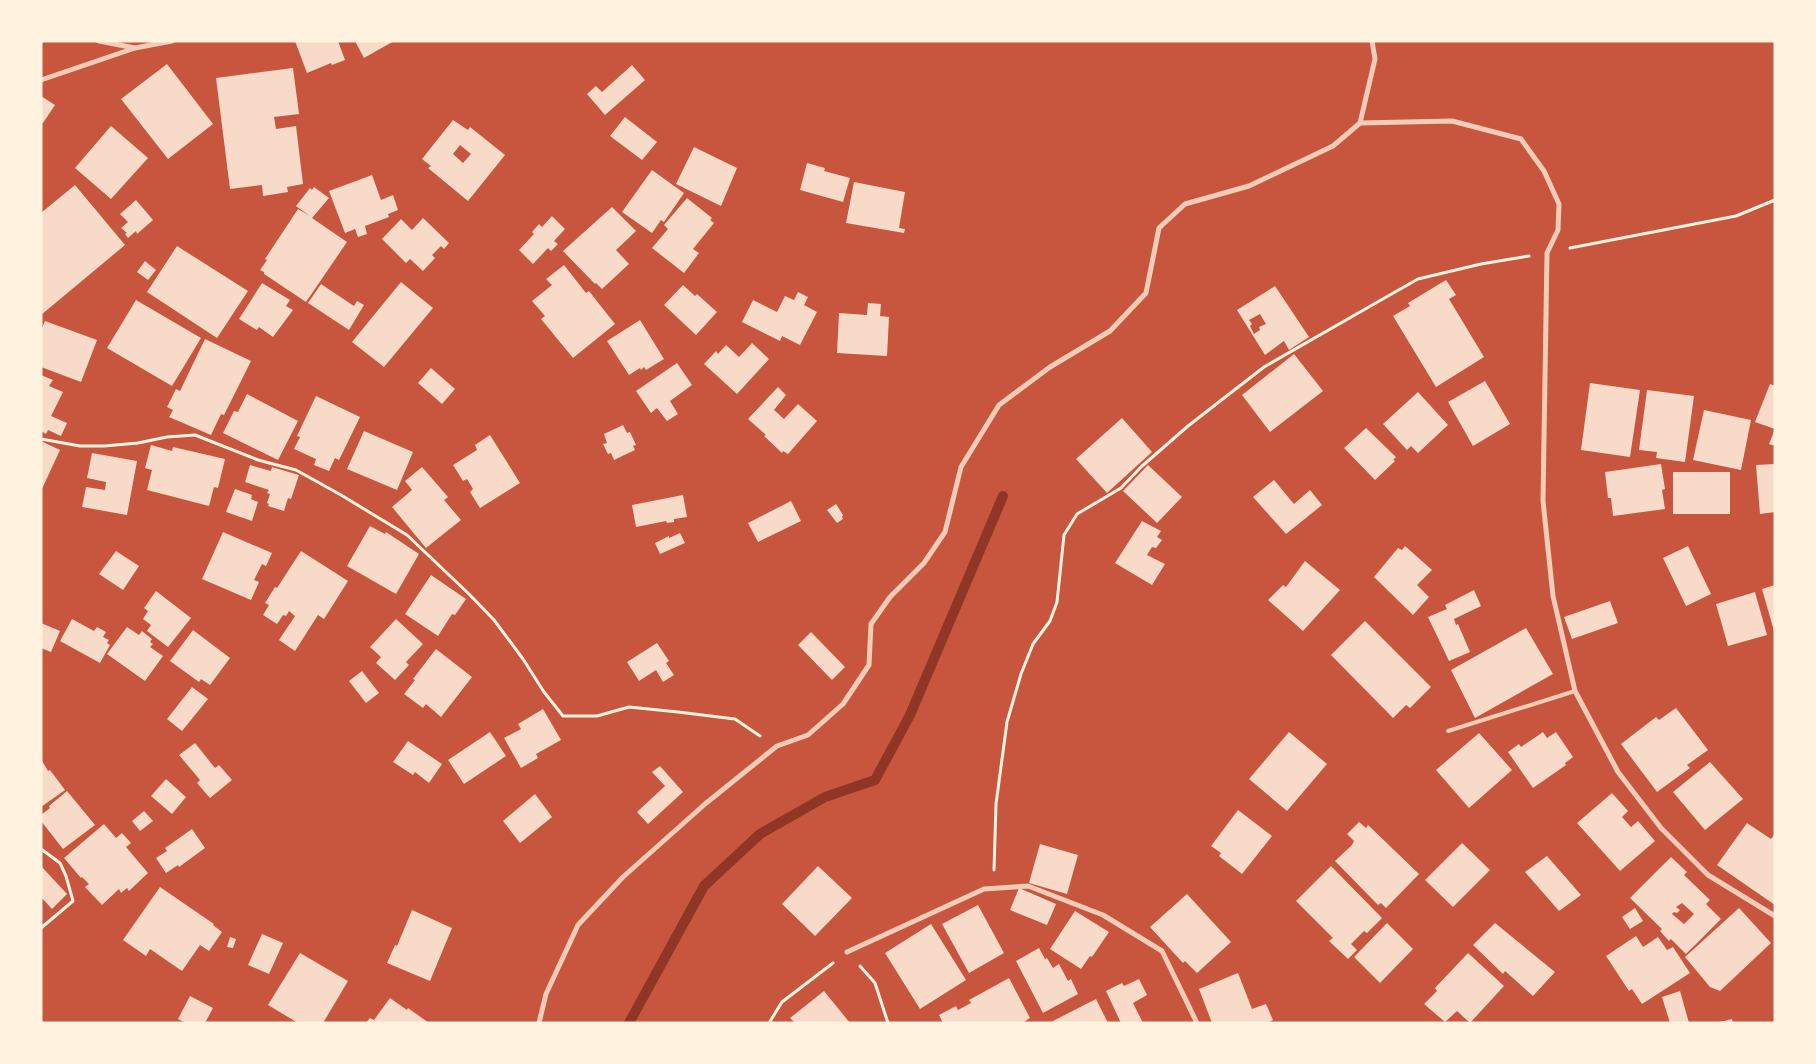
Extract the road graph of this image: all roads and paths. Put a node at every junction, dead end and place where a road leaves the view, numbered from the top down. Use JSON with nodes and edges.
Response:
{"nodes":[{"id":1,"x":99,"y":41,"type":"edge"},
{"id":2,"x":172,"y":41,"type":"edge"},
{"id":3,"x":1372,"y":41,"type":"edge"},
{"id":4,"x":135,"y":48,"type":"junction"},
{"id":5,"x":41,"y":80,"type":"edge"},
{"id":6,"x":1360,"y":123,"type":"junction"},
{"id":7,"x":1775,"y":200,"type":"edge"},
{"id":8,"x":1547,"y":253,"type":"junction"},
{"id":9,"x":41,"y":439,"type":"edge"},
{"id":10,"x":1575,"y":691,"type":"junction"},
{"id":11,"x":1448,"y":731,"type":"dead end"},
{"id":12,"x":777,"y":746,"type":"junction"},
{"id":13,"x":41,"y":849,"type":"edge"},
{"id":14,"x":994,"y":888,"type":"junction"},
{"id":15,"x":1775,"y":916,"type":"edge"},
{"id":16,"x":41,"y":928,"type":"edge"},
{"id":17,"x":847,"y":952,"type":"junction"},
{"id":18,"x":539,"y":1023,"type":"edge"},
{"id":19,"x":769,"y":1023,"type":"edge"},
{"id":20,"x":888,"y":1023,"type":"edge"},
{"id":21,"x":1197,"y":1023,"type":"edge"}],
"edges":[{"from":1,"to":4,"type":"street"},
{"from":2,"to":4,"type":"street"},
{"from":3,"to":6,"type":"street"},
{"from":4,"to":5,"type":"street"},
{"from":6,"to":8,"type":"street"},
{"from":6,"to":12,"type":"street"},
{"from":7,"to":8,"type":"path"},
{"from":8,"to":10,"type":"street"},
{"from":8,"to":14,"type":"path"},
{"from":9,"to":12,"type":"path"},
{"from":10,"to":11,"type":"lane"},
{"from":10,"to":15,"type":"street"},
{"from":12,"to":18,"type":"street"},
{"from":13,"to":16,"type":"path"},
{"from":14,"to":17,"type":"street"},
{"from":14,"to":21,"type":"street"},
{"from":17,"to":19,"type":"path"},
{"from":17,"to":20,"type":"path"}]}
